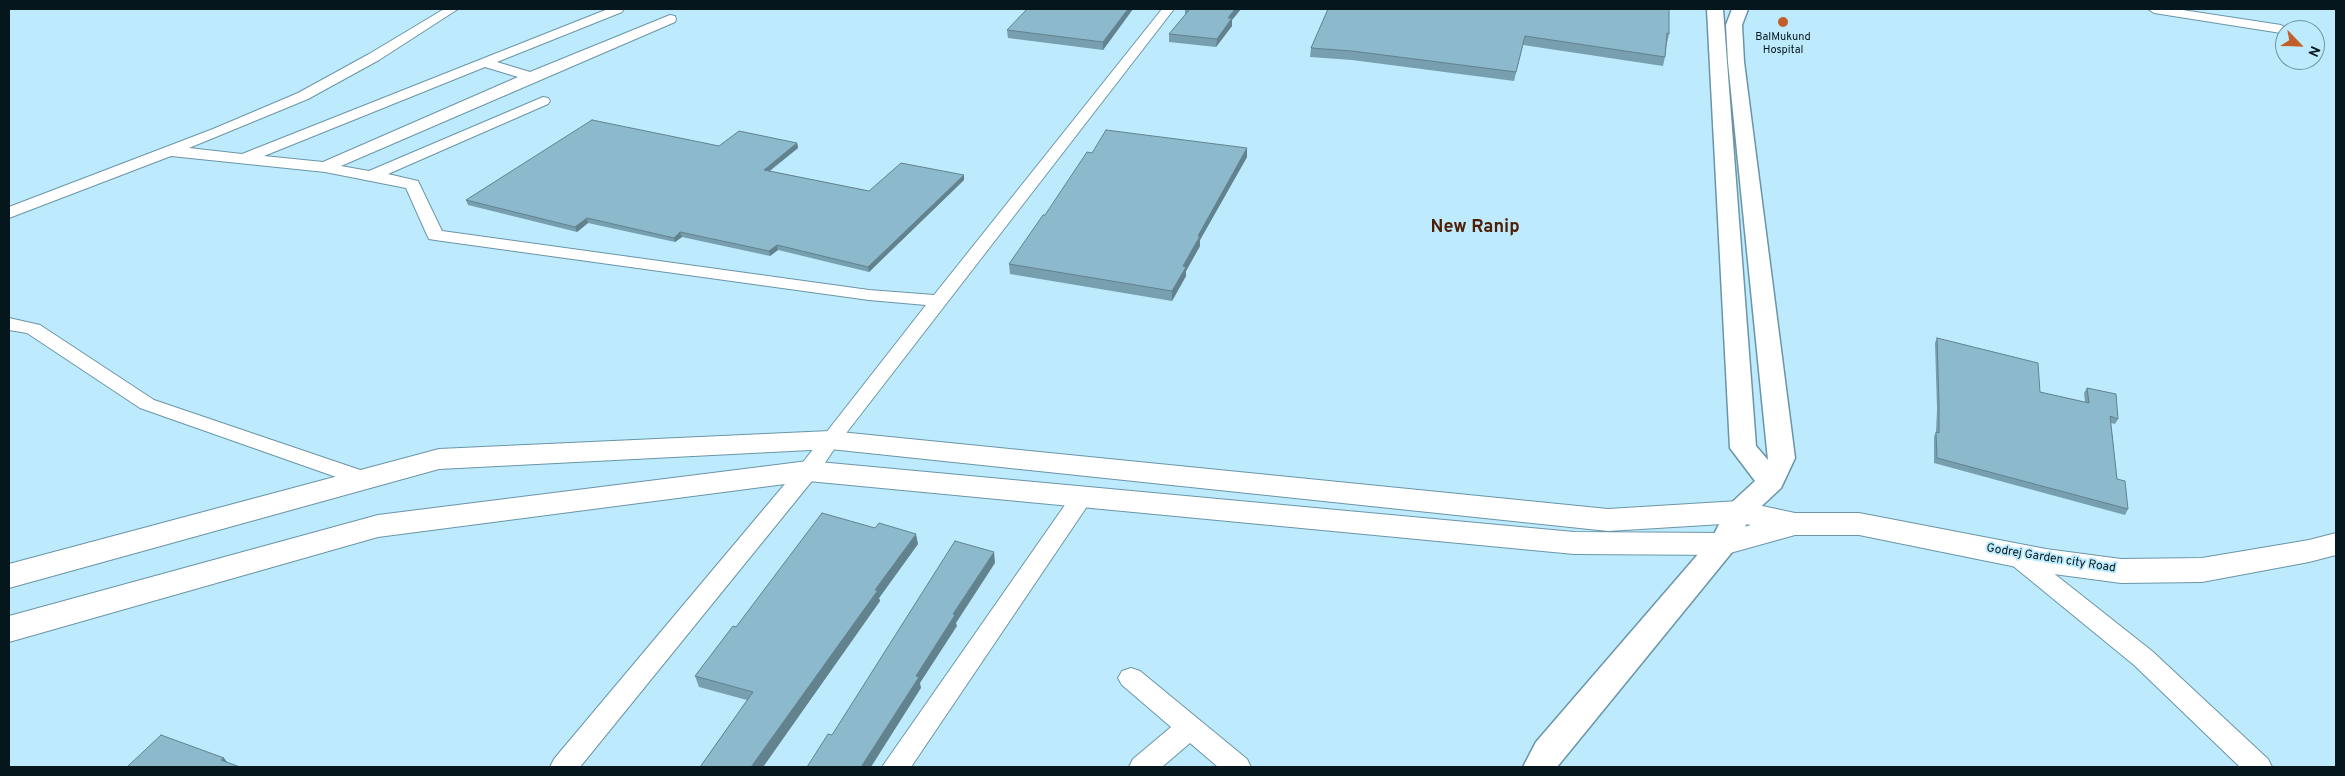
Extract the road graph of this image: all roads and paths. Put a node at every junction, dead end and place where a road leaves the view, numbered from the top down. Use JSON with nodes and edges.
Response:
{"nodes":[{"id":1,"x":452,"y":9,"type":"edge"},
{"id":2,"x":618,"y":9,"type":"edge"},
{"id":3,"x":1168,"y":9,"type":"edge"},
{"id":4,"x":1710,"y":9,"type":"edge"},
{"id":5,"x":2154,"y":9,"type":"edge"},
{"id":6,"x":1738,"y":11,"type":"edge"},
{"id":7,"x":670,"y":19,"type":"dead end"},
{"id":8,"x":2275,"y":28,"type":"edge"},
{"id":9,"x":483,"y":62,"type":"junction"},
{"id":10,"x":531,"y":77,"type":"junction"},
{"id":11,"x":543,"y":100,"type":"dead end"},
{"id":12,"x":169,"y":151,"type":"junction"},
{"id":13,"x":246,"y":158,"type":"junction"},
{"id":14,"x":324,"y":168,"type":"junction"},
{"id":15,"x":371,"y":176,"type":"junction"},
{"id":16,"x":9,"y":213,"type":"edge"},
{"id":17,"x":940,"y":302,"type":"junction"},
{"id":18,"x":9,"y":324,"type":"edge"},
{"id":19,"x":830,"y":440,"type":"junction"},
{"id":20,"x":808,"y":471,"type":"junction"},
{"id":21,"x":364,"y":479,"type":"junction"},
{"id":22,"x":1772,"y":482,"type":"junction"},
{"id":23,"x":1082,"y":497,"type":"junction"},
{"id":24,"x":1739,"y":512,"type":"junction"},
{"id":25,"x":1795,"y":524,"type":"junction"},
{"id":26,"x":1723,"y":544,"type":"junction"},
{"id":27,"x":2336,"y":544,"type":"edge"},
{"id":28,"x":2015,"y":555,"type":"junction"},
{"id":29,"x":9,"y":576,"type":"edge"},
{"id":30,"x":9,"y":629,"type":"edge"},
{"id":31,"x":1131,"y":678,"type":"dead end"},
{"id":32,"x":1189,"y":728,"type":"junction"},
{"id":33,"x":564,"y":767,"type":"edge"},
{"id":34,"x":896,"y":767,"type":"edge"},
{"id":35,"x":1143,"y":767,"type":"edge"},
{"id":36,"x":1237,"y":767,"type":"edge"},
{"id":37,"x":1540,"y":767,"type":"edge"},
{"id":38,"x":2258,"y":767,"type":"edge"}],
"edges":[{"from":1,"to":12,"type":"street"},
{"from":2,"to":9,"type":"street"},
{"from":3,"to":17,"type":"street"},
{"from":4,"to":6,"type":"street"},
{"from":4,"to":22,"type":"street"},
{"from":5,"to":8,"type":"street"},
{"from":6,"to":22,"type":"street"},
{"from":7,"to":10,"type":"street"},
{"from":9,"to":10,"type":"street"},
{"from":9,"to":13,"type":"street"},
{"from":10,"to":14,"type":"street"},
{"from":11,"to":15,"type":"street"},
{"from":12,"to":13,"type":"street"},
{"from":12,"to":16,"type":"street"},
{"from":13,"to":14,"type":"street"},
{"from":14,"to":15,"type":"street"},
{"from":15,"to":17,"type":"street"},
{"from":17,"to":19,"type":"street"},
{"from":18,"to":21,"type":"street"},
{"from":19,"to":20,"type":"street"},
{"from":19,"to":21,"type":"main road"},
{"from":19,"to":24,"type":"main road"},
{"from":20,"to":23,"type":"main road"},
{"from":20,"to":30,"type":"main road"},
{"from":20,"to":33,"type":"street"},
{"from":21,"to":29,"type":"main road"},
{"from":22,"to":24,"type":"street"},
{"from":23,"to":26,"type":"main road"},
{"from":23,"to":34,"type":"street"},
{"from":24,"to":25,"type":"main road"},
{"from":24,"to":26,"type":"street"},
{"from":25,"to":26,"type":"main road"},
{"from":25,"to":28,"type":"main road","name":"Godrej Garden city Road"},
{"from":26,"to":37,"type":"street"},
{"from":27,"to":28,"type":"main road","name":"Godrej Garden city Road"},
{"from":28,"to":38,"type":"street"},
{"from":31,"to":32,"type":"street"},
{"from":32,"to":35,"type":"street"},
{"from":32,"to":36,"type":"street"}]}
